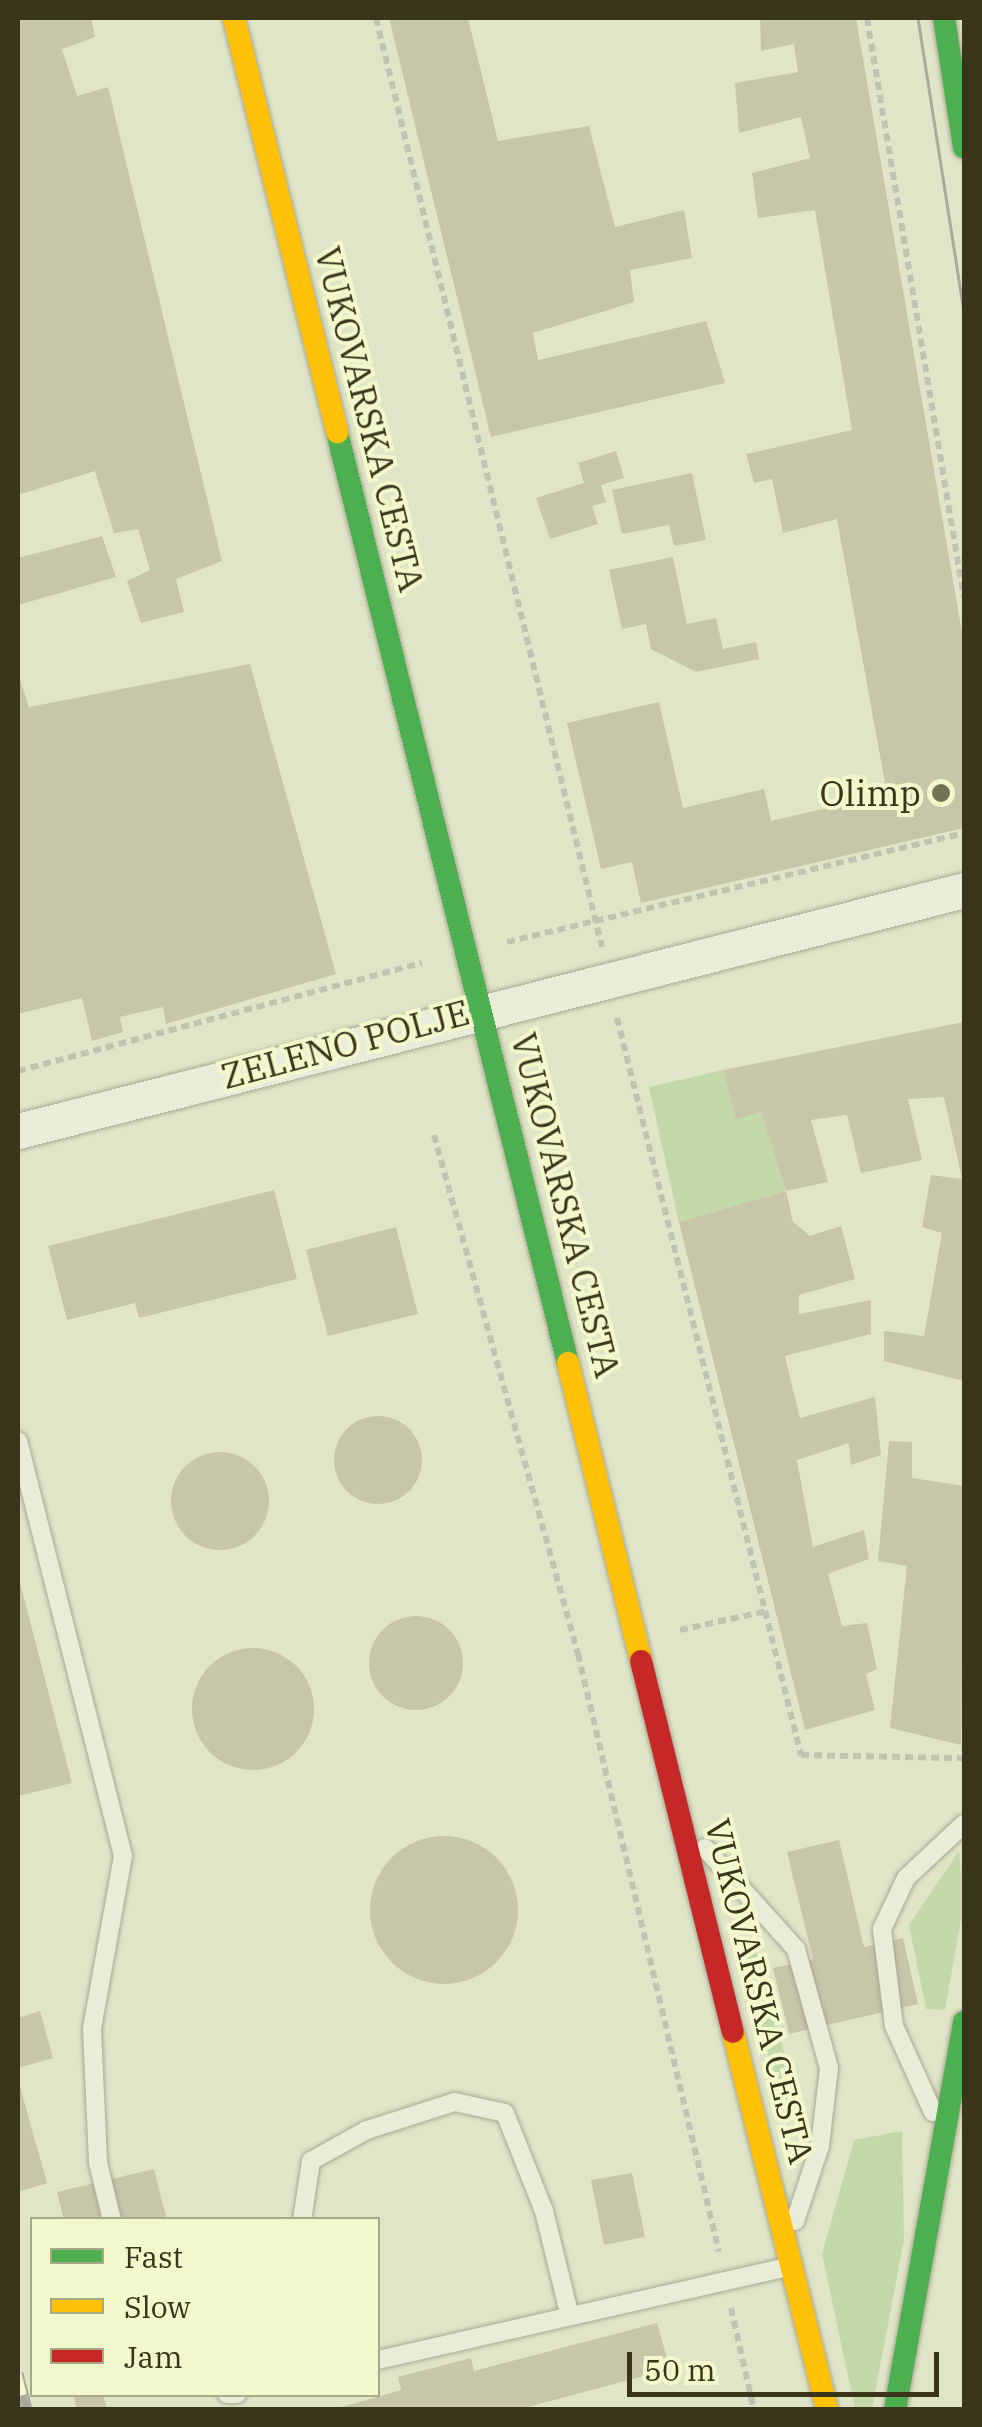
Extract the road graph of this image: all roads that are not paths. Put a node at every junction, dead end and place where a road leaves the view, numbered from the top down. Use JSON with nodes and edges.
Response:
{"nodes":[{"id":1,"x":234,"y":18,"type":"edge"},
{"id":2,"x":951,"y":23,"type":"edge"},
{"id":3,"x":964,"y":147,"type":"edge"},
{"id":4,"x":964,"y":890,"type":"edge"},
{"id":5,"x":481,"y":1008,"type":"junction"},
{"id":6,"x":18,"y":1132,"type":"edge"},
{"id":7,"x":18,"y":1442,"type":"edge"},
{"id":8,"x":681,"y":1818,"type":"junction"},
{"id":9,"x":964,"y":1824,"type":"edge"},
{"id":10,"x":964,"y":2022,"type":"edge"},
{"id":11,"x":940,"y":2154,"type":"junction"},
{"id":12,"x":111,"y":2217,"type":"edge"},
{"id":13,"x":302,"y":2217,"type":"edge"},
{"id":14,"x":789,"y":2256,"type":"junction"},
{"id":15,"x":569,"y":2313,"type":"junction"},
{"id":16,"x":380,"y":2360,"type":"edge"},
{"id":17,"x":827,"y":2410,"type":"edge"},
{"id":18,"x":894,"y":2410,"type":"edge"}],
"edges":[{"from":1,"to":5,"type":"main road","name":"VUKOVARSKA CESTA"},
{"from":2,"to":3,"type":"main road"},
{"from":4,"to":5,"type":"street","name":"ZELENO POLJE"},
{"from":5,"to":6,"type":"street","name":"ZELENO POLJE"},
{"from":5,"to":8,"type":"main road","name":"VUKOVARSKA CESTA"},
{"from":7,"to":12,"type":"lane"},
{"from":8,"to":14,"type":"main road","name":"VUKOVARSKA CESTA"},
{"from":8,"to":14,"type":"lane"},
{"from":9,"to":11,"type":"lane"},
{"from":10,"to":11,"type":"main road"},
{"from":11,"to":18,"type":"main road"},
{"from":13,"to":15,"type":"lane"},
{"from":14,"to":15,"type":"lane"},
{"from":14,"to":17,"type":"main road","name":"VUKOVARSKA CESTA"},
{"from":15,"to":16,"type":"lane"}]}
